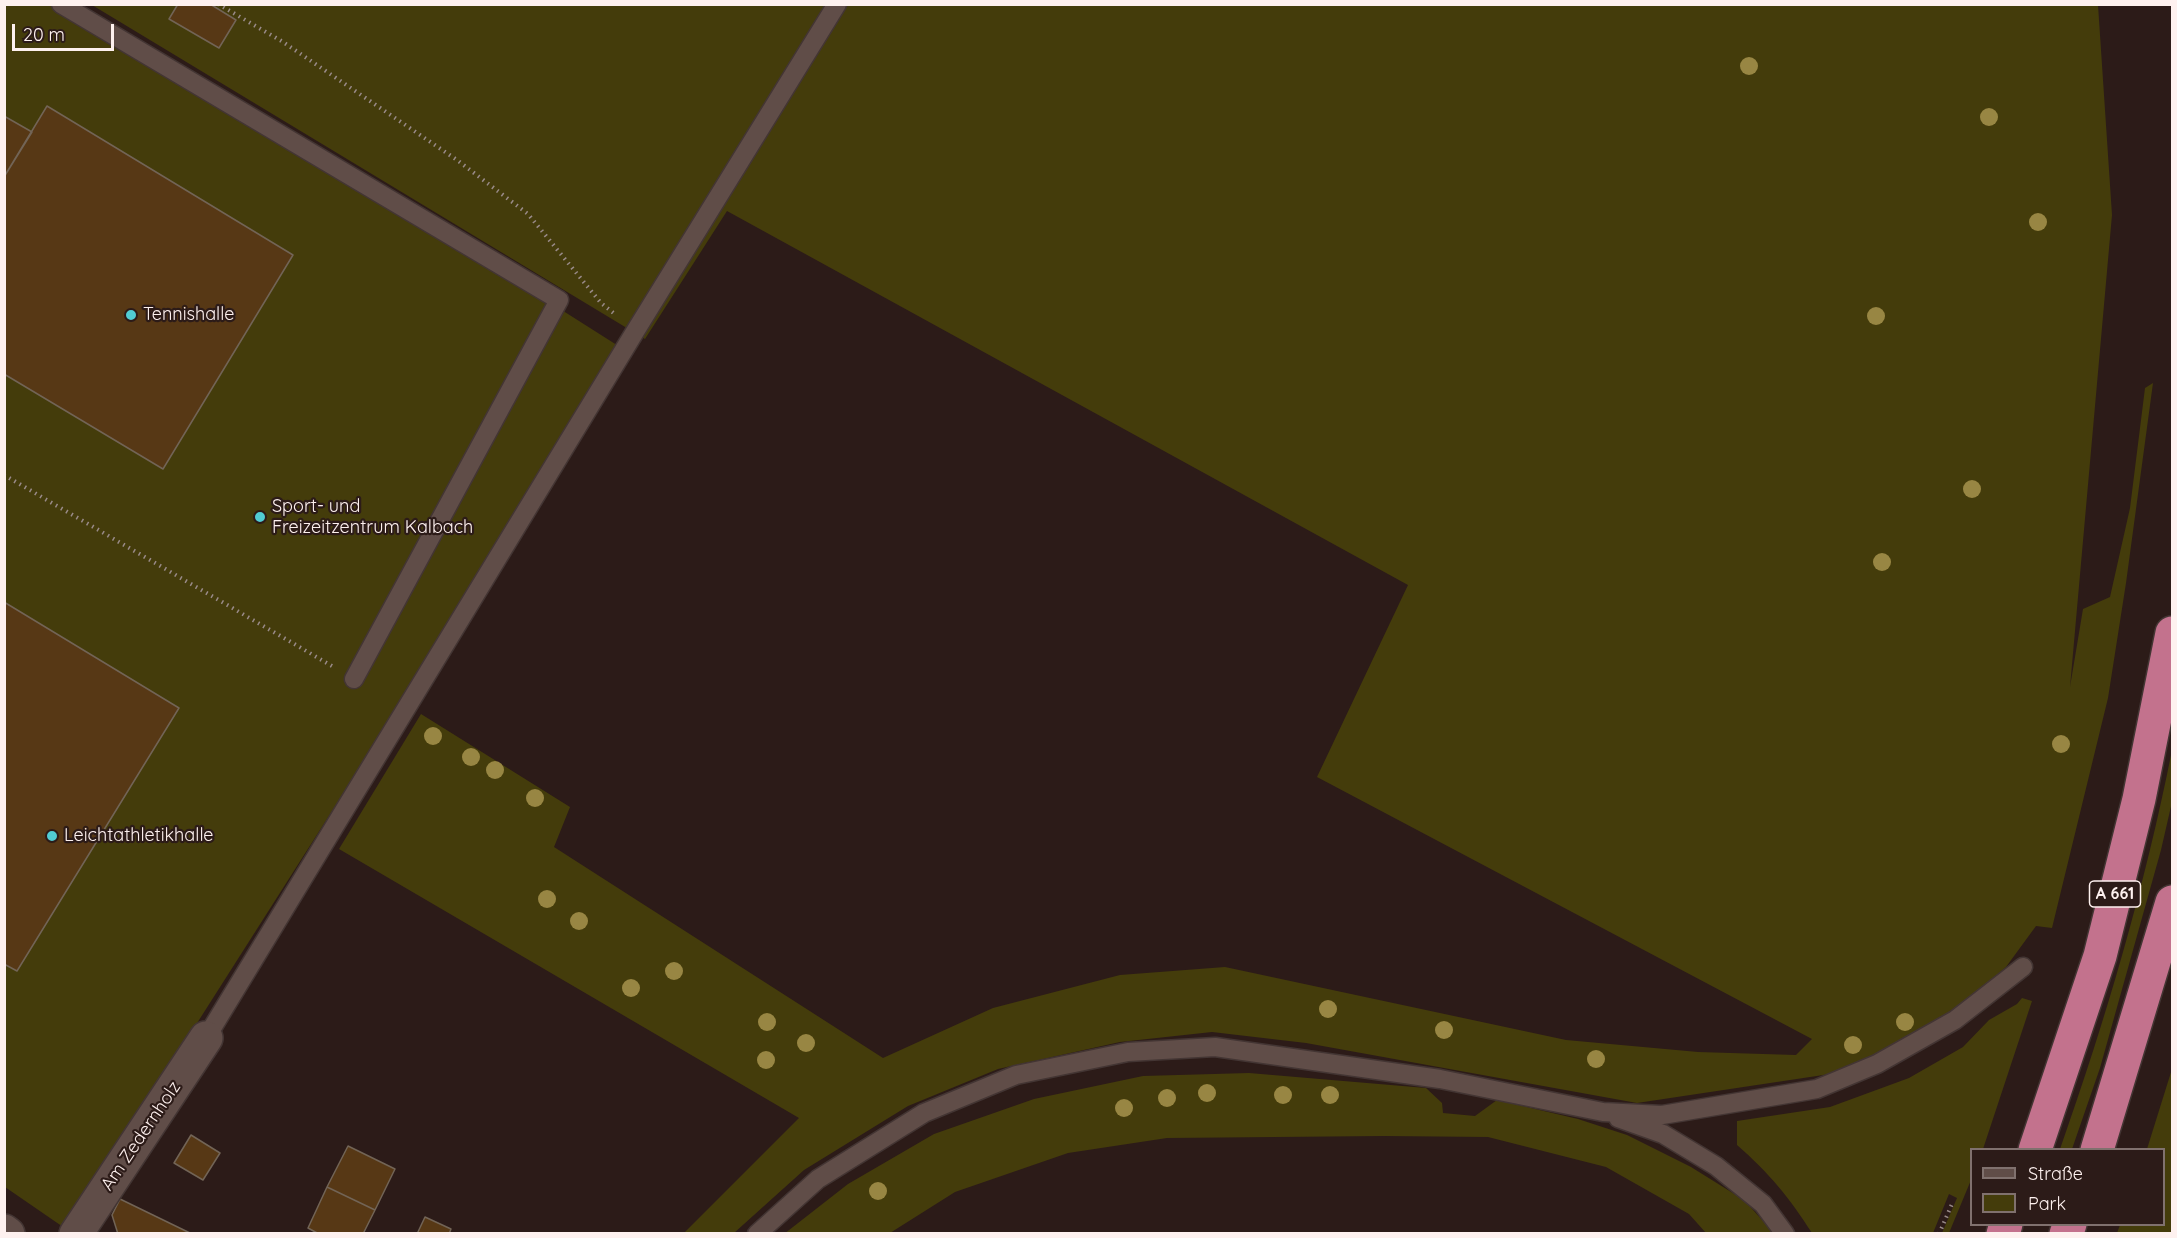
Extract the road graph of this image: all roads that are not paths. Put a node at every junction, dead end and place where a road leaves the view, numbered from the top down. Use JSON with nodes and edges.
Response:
{"nodes":[{"id":1,"x":61,"y":4,"type":"edge"},
{"id":2,"x":837,"y":4,"type":"edge"},
{"id":3,"x":2172,"y":633,"type":"edge"},
{"id":4,"x":354,"y":679,"type":"road end"},
{"id":5,"x":2172,"y":902,"type":"edge"},
{"id":6,"x":2023,"y":967,"type":"dead end"},
{"id":7,"x":206,"y":1038,"type":"joint"},
{"id":8,"x":1603,"y":1112,"type":"junction"},
{"id":9,"x":2035,"y":1148,"type":"edge"},
{"id":10,"x":2097,"y":1148,"type":"edge"},
{"id":11,"x":76,"y":1233,"type":"edge"},
{"id":12,"x":757,"y":1233,"type":"edge"},
{"id":13,"x":1785,"y":1233,"type":"edge"}],
"edges":[{"from":1,"to":4,"type":"lane"},
{"from":2,"to":7,"type":"lane"},
{"from":3,"to":9,"type":"highway","number":"A 661"},
{"from":5,"to":10,"type":"highway"},
{"from":6,"to":8,"type":"lane"},
{"from":7,"to":11,"type":"street","name":"Am Zedernholz"},
{"from":8,"to":12,"type":"lane"},
{"from":8,"to":13,"type":"lane"}]}
